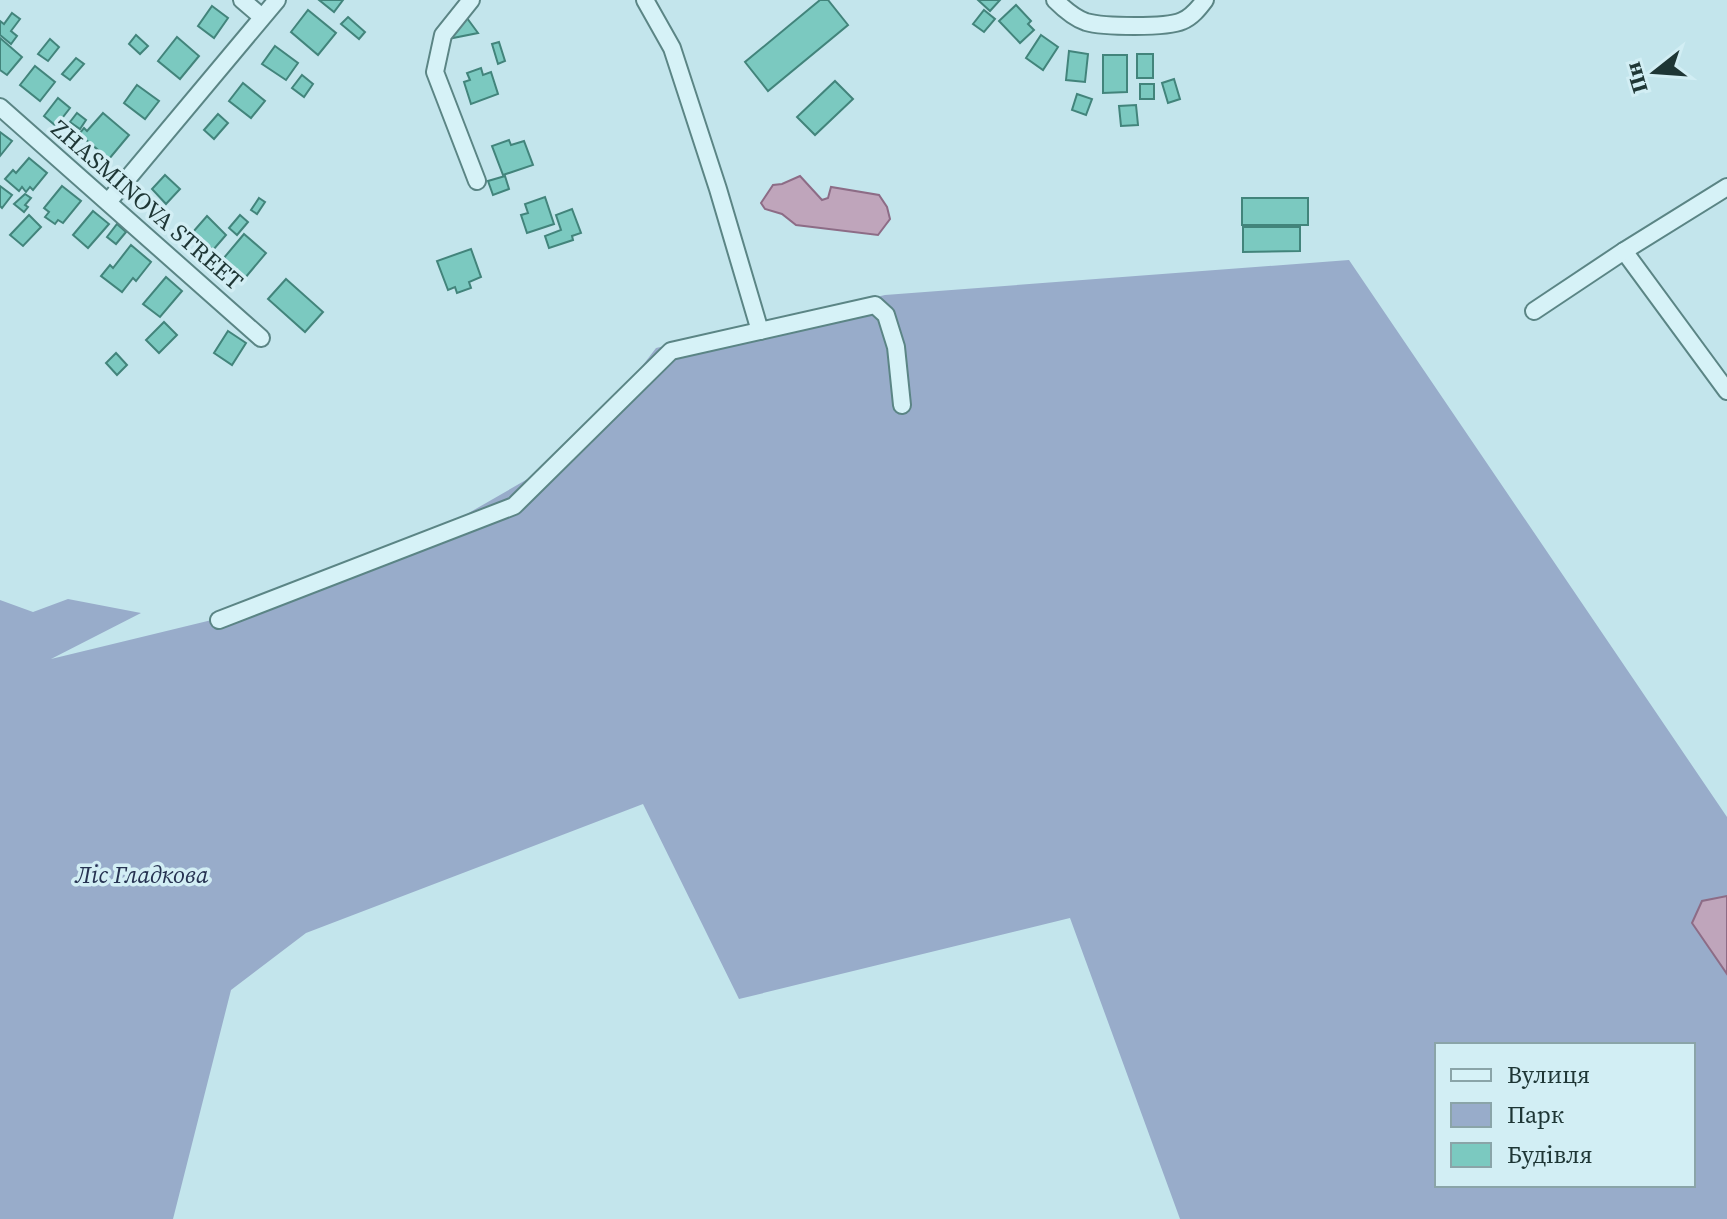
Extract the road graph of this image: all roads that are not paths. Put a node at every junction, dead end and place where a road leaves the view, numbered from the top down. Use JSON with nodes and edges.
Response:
{"nodes":[{"id":1,"x":242,"y":0,"type":"edge"},
{"id":2,"x":277,"y":0,"type":"edge"},
{"id":3,"x":471,"y":0,"type":"edge"},
{"id":4,"x":645,"y":0,"type":"edge"},
{"id":5,"x":1055,"y":0,"type":"edge"},
{"id":6,"x":1205,"y":0,"type":"edge"},
{"id":7,"x":262,"y":17,"type":"junction"},
{"id":8,"x":0,"y":107,"type":"edge"},
{"id":9,"x":477,"y":181,"type":"dead end"},
{"id":10,"x":1727,"y":187,"type":"edge"},
{"id":11,"x":108,"y":202,"type":"junction"},
{"id":12,"x":1624,"y":251,"type":"junction"},
{"id":13,"x":1534,"y":311,"type":"dead end"},
{"id":14,"x":760,"y":331,"type":"junction"},
{"id":15,"x":261,"y":338,"type":"dead end"},
{"id":16,"x":1727,"y":391,"type":"edge"},
{"id":17,"x":902,"y":405,"type":"dead end"},
{"id":18,"x":219,"y":620,"type":"dead end"}],
"edges":[{"from":1,"to":7,"type":"street"},
{"from":2,"to":7,"type":"street"},
{"from":3,"to":9,"type":"street"},
{"from":4,"to":14,"type":"street"},
{"from":5,"to":6,"type":"street"},
{"from":7,"to":11,"type":"street"},
{"from":8,"to":11,"type":"street","name":"ZHASMINOVA STREET"},
{"from":10,"to":12,"type":"street"},
{"from":11,"to":15,"type":"street","name":"ZHASMINOVA STREET"},
{"from":12,"to":13,"type":"street"},
{"from":12,"to":16,"type":"street"},
{"from":14,"to":17,"type":"street"},
{"from":14,"to":18,"type":"street"}]}
